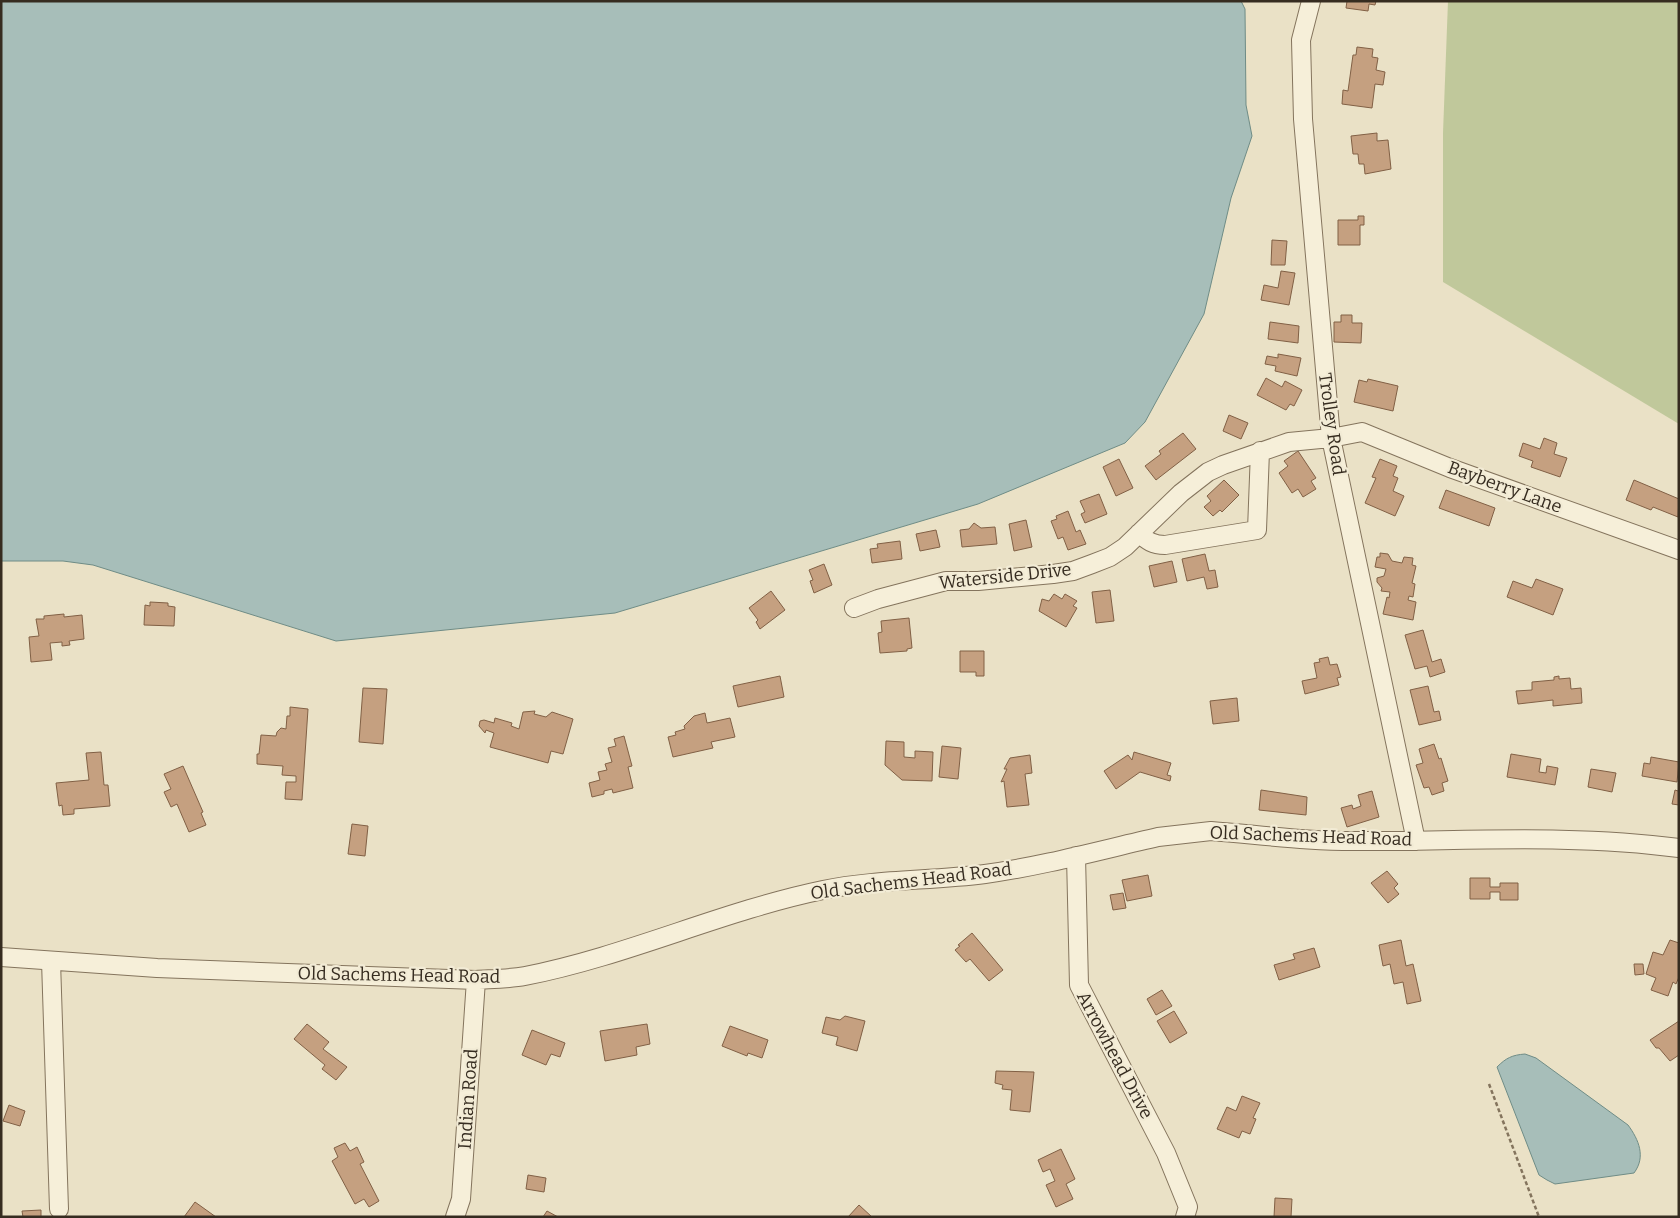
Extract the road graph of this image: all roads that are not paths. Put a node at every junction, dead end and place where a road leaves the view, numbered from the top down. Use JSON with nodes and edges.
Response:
{"nodes":[{"id":1,"x":1310,"y":1,"type":"edge"},
{"id":2,"x":1331,"y":438,"type":"junction"},
{"id":3,"x":1260,"y":452,"type":"junction"},
{"id":4,"x":1139,"y":533,"type":"junction"},
{"id":5,"x":1679,"y":550,"type":"edge"},
{"id":6,"x":854,"y":608,"type":"dead end"},
{"id":7,"x":1416,"y":841,"type":"junction"},
{"id":8,"x":1679,"y":848,"type":"edge"},
{"id":9,"x":1076,"y":856,"type":"junction"},
{"id":10,"x":1,"y":958,"type":"edge"},
{"id":11,"x":51,"y":961,"type":"junction"},
{"id":12,"x":476,"y":980,"type":"junction"},
{"id":13,"x":59,"y":1209,"type":"dead end"},
{"id":14,"x":454,"y":1217,"type":"edge"},
{"id":15,"x":1186,"y":1217,"type":"edge"}],
"edges":[{"from":1,"to":2,"type":"street","name":"Trolley Road"},
{"from":2,"to":3,"type":"street","name":"Waterside Drive"},
{"from":2,"to":5,"type":"street","name":"Bayberry Lane"},
{"from":2,"to":7,"type":"street","name":"Trolley Road"},
{"from":3,"to":4,"type":"street","name":"Waterside Drive"},
{"from":3,"to":4,"type":"street"},
{"from":4,"to":6,"type":"street","name":"Waterside Drive"},
{"from":7,"to":8,"type":"street","name":"Old Sachems Head Road"},
{"from":7,"to":9,"type":"street","name":"Old Sachems Head Road"},
{"from":9,"to":12,"type":"street","name":"Old Sachems Head Road"},
{"from":9,"to":15,"type":"street","name":"Arrowhead Drive"},
{"from":10,"to":11,"type":"street","name":"Old Sachems Head Road"},
{"from":11,"to":12,"type":"street","name":"Old Sachems Head Road"},
{"from":11,"to":13,"type":"street"},
{"from":12,"to":14,"type":"street","name":"Indian Road"}]}
